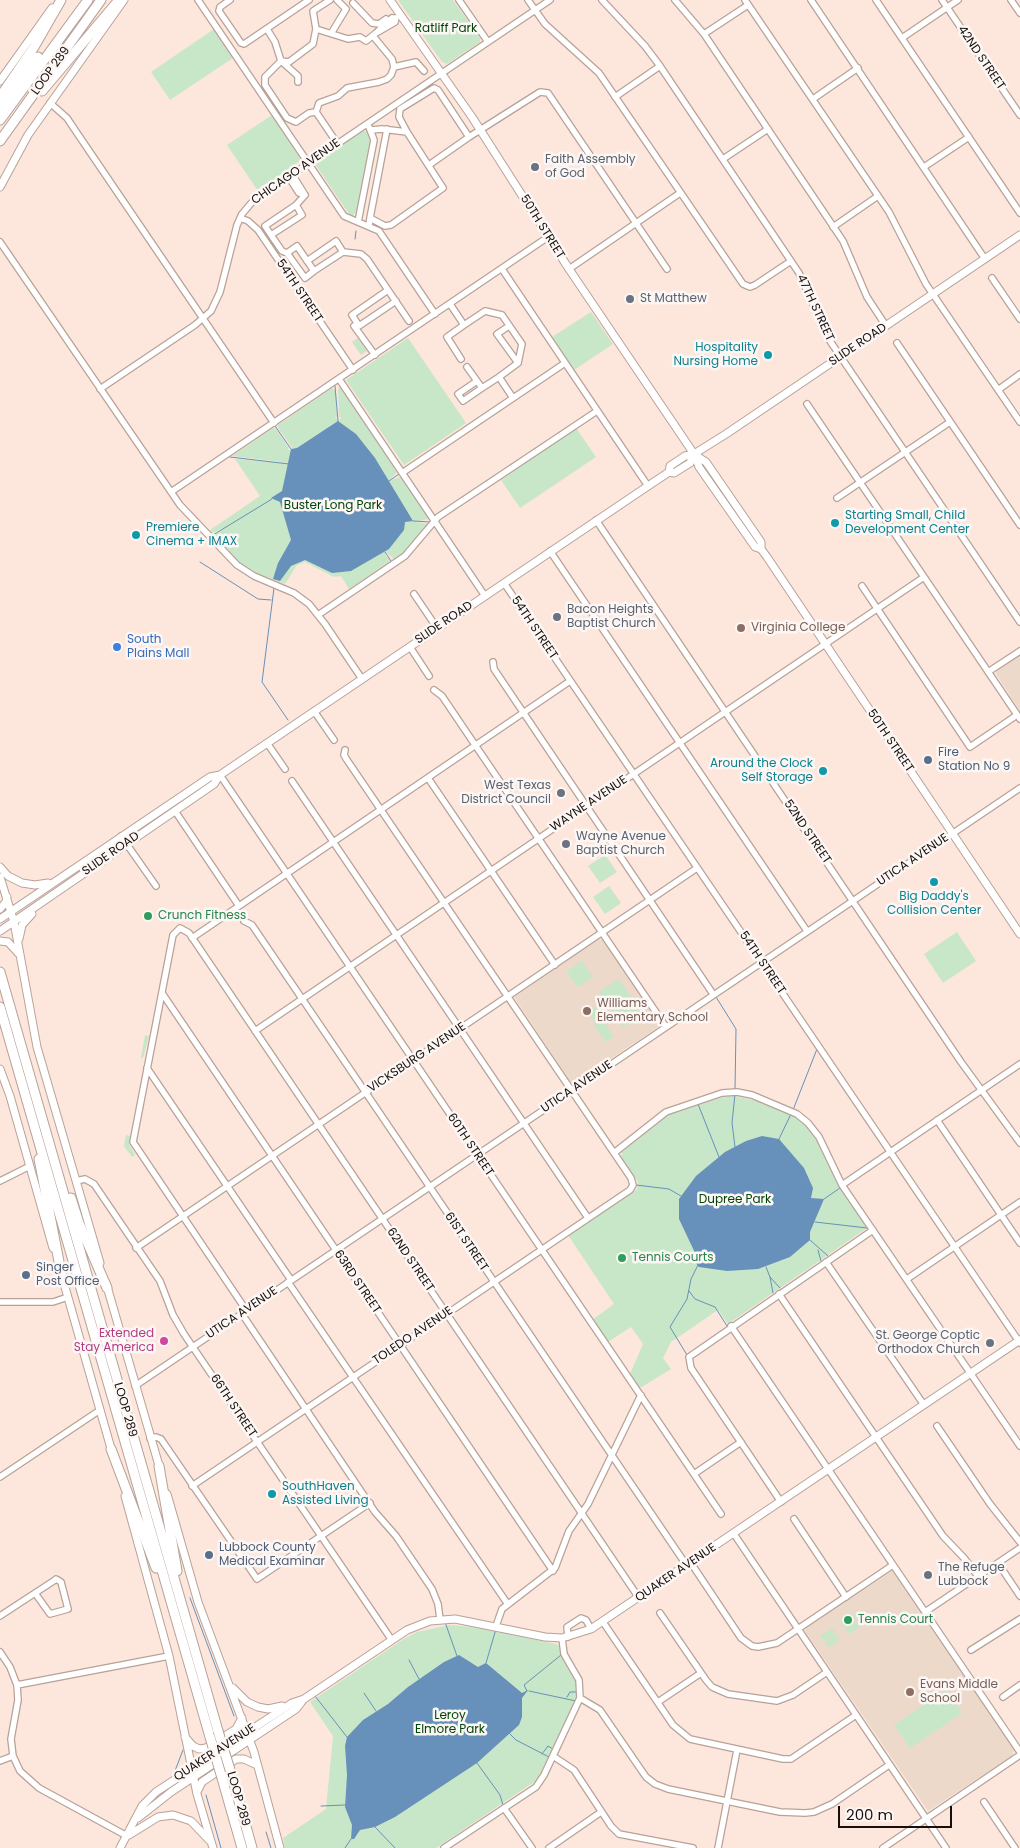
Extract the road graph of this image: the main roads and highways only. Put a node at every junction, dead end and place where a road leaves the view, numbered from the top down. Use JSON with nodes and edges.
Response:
{"nodes":[{"id":1,"x":60,"y":0,"type":"edge"},
{"id":2,"x":88,"y":0,"type":"edge"},
{"id":3,"x":101,"y":0,"type":"edge"},
{"id":4,"x":119,"y":0,"type":"edge"},
{"id":5,"x":124,"y":0,"type":"edge"},
{"id":6,"x":390,"y":0,"type":"edge"},
{"id":7,"x":78,"y":15,"type":"junction"},
{"id":8,"x":0,"y":81,"type":"edge"},
{"id":9,"x":0,"y":97,"type":"edge"},
{"id":10,"x":0,"y":108,"type":"edge"},
{"id":11,"x":0,"y":120,"type":"edge"},
{"id":12,"x":7,"y":130,"type":"junction"},
{"id":13,"x":0,"y":141,"type":"edge"},
{"id":14,"x":0,"y":187,"type":"edge"},
{"id":15,"x":1020,"y":235,"type":"edge"},
{"id":16,"x":694,"y":454,"type":"junction"},
{"id":17,"x":220,"y":775,"type":"junction"},
{"id":18,"x":0,"y":867,"type":"edge"},
{"id":19,"x":0,"y":876,"type":"edge"},
{"id":20,"x":60,"y":877,"type":"junction"},
{"id":21,"x":7,"y":897,"type":"junction"},
{"id":22,"x":48,"y":898,"type":"junction"},
{"id":23,"x":0,"y":909,"type":"edge"},
{"id":24,"x":11,"y":911,"type":"junction"},
{"id":25,"x":0,"y":919,"type":"edge"},
{"id":26,"x":14,"y":922,"type":"junction"},
{"id":27,"x":0,"y":931,"type":"edge"},
{"id":28,"x":1020,"y":934,"type":"edge"},
{"id":29,"x":0,"y":941,"type":"edge"},
{"id":30,"x":20,"y":954,"type":"junction"},
{"id":31,"x":0,"y":972,"type":"edge"},
{"id":32,"x":0,"y":1007,"type":"edge"},
{"id":33,"x":0,"y":1069,"type":"edge"},
{"id":34,"x":28,"y":1103,"type":"junction"},
{"id":35,"x":43,"y":1121,"type":"junction"},
{"id":36,"x":62,"y":1277,"type":"junction"},
{"id":37,"x":107,"y":1288,"type":"junction"},
{"id":38,"x":1020,"y":1342,"type":"edge"},
{"id":39,"x":111,"y":1449,"type":"junction"},
{"id":40,"x":159,"y":1466,"type":"junction"},
{"id":41,"x":182,"y":1606,"type":"junction"},
{"id":42,"x":178,"y":1626,"type":"junction"},
{"id":43,"x":228,"y":1682,"type":"junction"},
{"id":44,"x":304,"y":1699,"type":"junction"},
{"id":45,"x":292,"y":1703,"type":"junction"},
{"id":46,"x":242,"y":1718,"type":"junction"},
{"id":47,"x":247,"y":1732,"type":"junction"},
{"id":48,"x":185,"y":1737,"type":"junction"},
{"id":49,"x":250,"y":1740,"type":"junction"},
{"id":50,"x":257,"y":1765,"type":"junction"},
{"id":51,"x":192,"y":1768,"type":"junction"},
{"id":52,"x":194,"y":1777,"type":"junction"},
{"id":53,"x":197,"y":1794,"type":"junction"},
{"id":54,"x":138,"y":1818,"type":"junction"},
{"id":55,"x":126,"y":1836,"type":"junction"},
{"id":56,"x":212,"y":1845,"type":"edge"},
{"id":57,"x":120,"y":1848,"type":"edge"},
{"id":58,"x":242,"y":1848,"type":"edge"},
{"id":59,"x":252,"y":1848,"type":"edge"},
{"id":60,"x":280,"y":1848,"type":"edge"}],
"edges":[{"from":1,"to":8,"type":"main road"},
{"from":1,"to":9,"type":"highway"},
{"from":2,"to":7,"type":"highway","name":"LOOP 289"},
{"from":3,"to":12,"type":"highway","name":"LOOP 289"},
{"from":4,"to":12,"type":"highway"},
{"from":5,"to":14,"type":"main road"},
{"from":6,"to":16,"type":"main road","name":"50TH STREET"},
{"from":7,"to":10,"type":"highway"},
{"from":7,"to":11,"type":"highway","name":"LOOP 289"},
{"from":12,"to":13,"type":"highway","name":"LOOP 289"},
{"from":15,"to":16,"type":"main road","name":"SLIDE ROAD"},
{"from":16,"to":17,"type":"main road","name":"SLIDE ROAD"},
{"from":16,"to":28,"type":"main road","name":"50TH STREET"},
{"from":17,"to":20,"type":"main road","name":"SLIDE ROAD"},
{"from":17,"to":22,"type":"main road","name":"SLIDE ROAD"},
{"from":18,"to":20,"type":"main road"},
{"from":19,"to":21,"type":"main road"},
{"from":20,"to":24,"type":"main road","name":"SLIDE ROAD"},
{"from":21,"to":23,"type":"main road"},
{"from":21,"to":24,"type":"main road"},
{"from":22,"to":26,"type":"main road","name":"SLIDE ROAD"},
{"from":22,"to":30,"type":"main road"},
{"from":24,"to":25,"type":"main road","name":"SLIDE ROAD"},
{"from":24,"to":26,"type":"main road"},
{"from":26,"to":27,"type":"main road","name":"SLIDE ROAD"},
{"from":26,"to":30,"type":"main road"},
{"from":29,"to":30,"type":"main road"},
{"from":30,"to":37,"type":"main road"},
{"from":31,"to":35,"type":"highway","name":"LOOP 289"},
{"from":32,"to":34,"type":"highway","name":"LOOP 289"},
{"from":33,"to":36,"type":"main road"},
{"from":34,"to":36,"type":"highway"},
{"from":34,"to":42,"type":"highway","name":"LOOP 289"},
{"from":35,"to":37,"type":"highway"},
{"from":35,"to":41,"type":"highway","name":"LOOP 289"},
{"from":36,"to":39,"type":"main road"},
{"from":37,"to":40,"type":"main road"},
{"from":38,"to":44,"type":"main road","name":"QUAKER AVENUE"},
{"from":39,"to":42,"type":"highway"},
{"from":39,"to":48,"type":"main road"},
{"from":40,"to":41,"type":"highway"},
{"from":40,"to":43,"type":"main road"},
{"from":41,"to":59,"type":"highway","name":"LOOP 289","bridge":true},
{"from":42,"to":58,"type":"highway","name":"LOOP 289","bridge":true},
{"from":43,"to":45,"type":"main road"},
{"from":43,"to":46,"type":"main road"},
{"from":44,"to":45,"type":"main road","name":"QUAKER AVENUE"},
{"from":44,"to":49,"type":"main road","name":"QUAKER AVENUE"},
{"from":45,"to":47,"type":"main road","name":"QUAKER AVENUE"},
{"from":46,"to":47,"type":"main road"},
{"from":46,"to":48,"type":"main road"},
{"from":47,"to":49,"type":"main road"},
{"from":47,"to":51,"type":"main road","name":"QUAKER AVENUE"},
{"from":48,"to":51,"type":"main road"},
{"from":49,"to":50,"type":"main road"},
{"from":49,"to":52,"type":"main road","name":"QUAKER AVENUE"},
{"from":50,"to":53,"type":"main road"},
{"from":50,"to":60,"type":"main road"},
{"from":51,"to":52,"type":"main road"},
{"from":51,"to":54,"type":"main road","name":"QUAKER AVENUE"},
{"from":52,"to":53,"type":"main road"},
{"from":52,"to":54,"type":"main road","name":"QUAKER AVENUE"},
{"from":53,"to":56,"type":"main road"},
{"from":54,"to":55,"type":"main road","name":"QUAKER AVENUE"},
{"from":55,"to":56,"type":"main road"},
{"from":55,"to":57,"type":"main road","name":"QUAKER AVENUE"}]}
